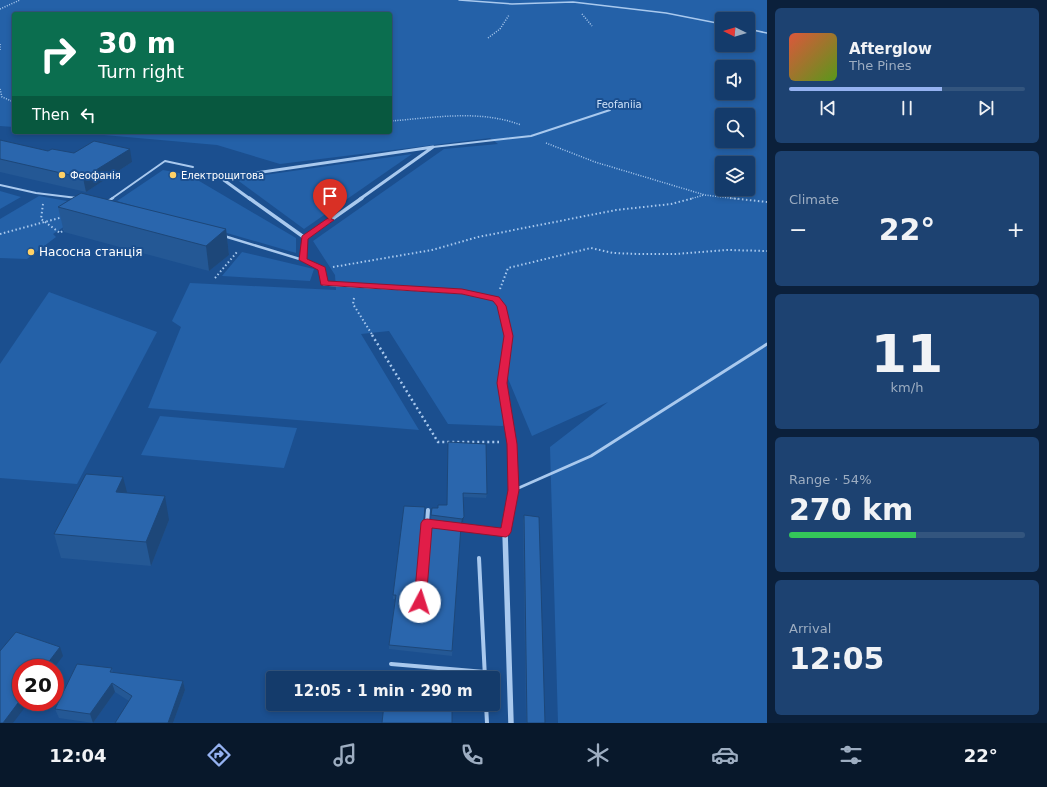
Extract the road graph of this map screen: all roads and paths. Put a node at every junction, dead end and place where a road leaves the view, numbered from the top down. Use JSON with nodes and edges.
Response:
{"nodes":[{"id":1,"x":20,"y":0,"type":"edge"},
{"id":2,"x":459,"y":0,"type":"edge"},
{"id":3,"x":512,"y":4,"type":"junction"},
{"id":4,"x":0,"y":9,"type":"edge"},
{"id":5,"x":715,"y":23,"type":"edge"},
{"id":6,"x":755,"y":30,"type":"edge"},
{"id":7,"x":767,"y":33,"type":"edge"},
{"id":8,"x":488,"y":38,"type":"dead end"},
{"id":9,"x":0,"y":44,"type":"edge"},
{"id":10,"x":0,"y":50,"type":"edge"},
{"id":11,"x":0,"y":89,"type":"edge"},
{"id":12,"x":12,"y":101,"type":"edge"},
{"id":13,"x":610,"y":110,"type":"dead end"},
{"id":14,"x":392,"y":121,"type":"edge"},
{"id":15,"x":531,"y":136,"type":"junction"},
{"id":16,"x":433,"y":147,"type":"junction"},
{"id":17,"x":193,"y":167,"type":"dead end"},
{"id":18,"x":0,"y":185,"type":"edge"},
{"id":19,"x":45,"y":194,"type":"junction"},
{"id":20,"x":705,"y":195,"type":"junction"},
{"id":21,"x":84,"y":199,"type":"edge"},
{"id":22,"x":767,"y":202,"type":"edge"},
{"id":23,"x":112,"y":203,"type":"edge"},
{"id":24,"x":69,"y":216,"type":"edge"},
{"id":25,"x":66,"y":229,"type":"dead end"},
{"id":26,"x":0,"y":234,"type":"edge"},
{"id":27,"x":220,"y":235,"type":"edge"},
{"id":28,"x":305,"y":238,"type":"junction"},
{"id":29,"x":246,"y":242,"type":"junction"},
{"id":30,"x":767,"y":251,"type":"edge"},
{"id":31,"x":303,"y":260,"type":"junction"},
{"id":32,"x":322,"y":269,"type":"junction"},
{"id":33,"x":215,"y":278,"type":"dead end"},
{"id":34,"x":356,"y":285,"type":"junction"},
{"id":35,"x":496,"y":299,"type":"junction"},
{"id":36,"x":767,"y":344,"type":"edge"},
{"id":37,"x":492,"y":442,"type":"dead end"},
{"id":38,"x":514,"y":490,"type":"junction"},
{"id":39,"x":428,"y":510,"type":"dead end"},
{"id":40,"x":427,"y":523,"type":"junction"},
{"id":41,"x":443,"y":525,"type":"edge"},
{"id":42,"x":451,"y":526,"type":"edge"},
{"id":43,"x":506,"y":532,"type":"junction"},
{"id":44,"x":479,"y":558,"type":"dead end"},
{"id":45,"x":420,"y":602,"type":"edge"},
{"id":46,"x":392,"y":664,"type":"dead end"},
{"id":47,"x":473,"y":671,"type":"edge"},
{"id":48,"x":485,"y":671,"type":"edge"},
{"id":49,"x":486,"y":711,"type":"edge"},
{"id":50,"x":487,"y":723,"type":"edge"},
{"id":51,"x":511,"y":723,"type":"edge"}],
"edges":[{"from":1,"to":4,"type":"path"},
{"from":2,"to":3,"type":"lane"},
{"from":3,"to":5,"type":"lane"},
{"from":3,"to":8,"type":"path"},
{"from":6,"to":7,"type":"lane"},
{"from":9,"to":10,"type":"path"},
{"from":11,"to":12,"type":"path"},
{"from":13,"to":15,"type":"lane"},
{"from":14,"to":15,"type":"path"},
{"from":15,"to":16,"type":"lane"},
{"from":15,"to":20,"type":"path"},
{"from":16,"to":28,"type":"street"},
{"from":16,"to":28,"type":"street"},
{"from":17,"to":23,"type":"lane"},
{"from":18,"to":19,"type":"lane"},
{"from":19,"to":21,"type":"lane"},
{"from":19,"to":25,"type":"path"},
{"from":20,"to":22,"type":"path"},
{"from":20,"to":32,"type":"path"},
{"from":24,"to":26,"type":"path"},
{"from":27,"to":29,"type":"lane"},
{"from":28,"to":31,"type":"street"},
{"from":29,"to":31,"type":"lane"},
{"from":29,"to":33,"type":"path"},
{"from":30,"to":35,"type":"path"},
{"from":31,"to":32,"type":"street"},
{"from":32,"to":34,"type":"street"},
{"from":34,"to":35,"type":"street"},
{"from":34,"to":37,"type":"path"},
{"from":35,"to":38,"type":"street"},
{"from":36,"to":38,"type":"lane"},
{"from":38,"to":43,"type":"street"},
{"from":39,"to":40,"type":"lane"},
{"from":40,"to":41,"type":"lane"},
{"from":40,"to":45,"type":"lane"},
{"from":42,"to":43,"type":"lane"},
{"from":43,"to":51,"type":"street"},
{"from":44,"to":48,"type":"lane"},
{"from":46,"to":47,"type":"lane"},
{"from":49,"to":50,"type":"lane"}]}
